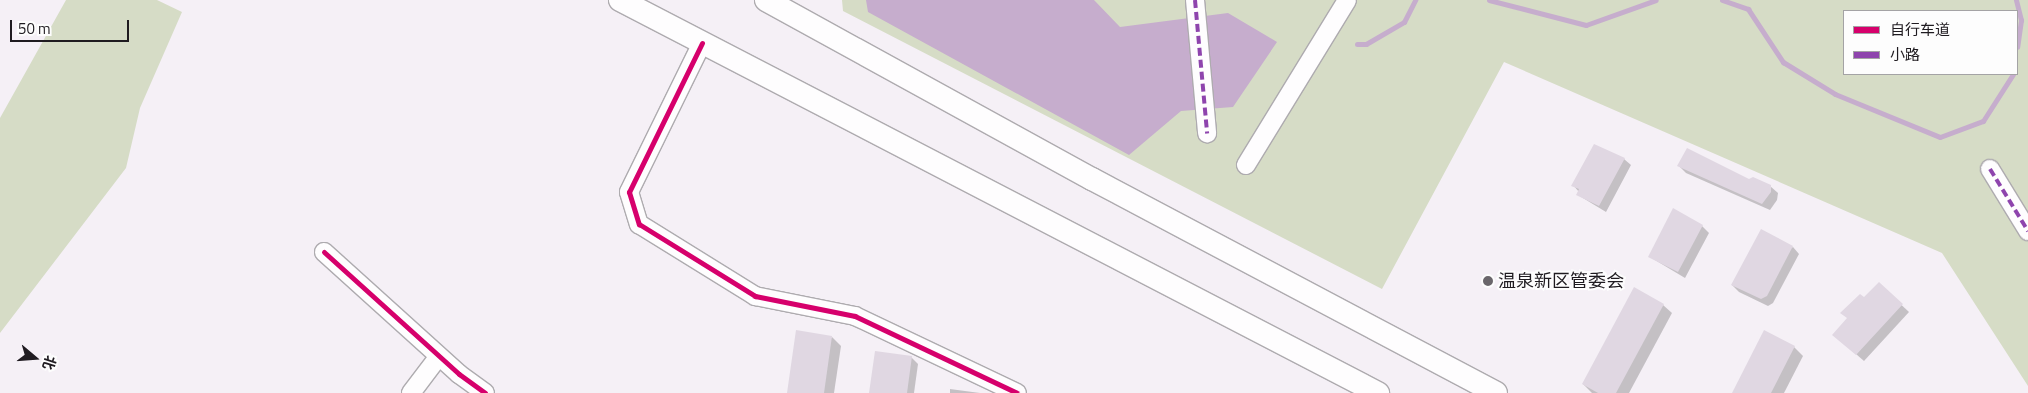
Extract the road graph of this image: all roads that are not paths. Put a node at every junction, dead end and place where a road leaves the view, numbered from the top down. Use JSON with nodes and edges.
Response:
{"nodes":[{"id":1,"x":620,"y":0,"type":"edge"},
{"id":2,"x":766,"y":0,"type":"edge"},
{"id":3,"x":1195,"y":0,"type":"edge"},
{"id":4,"x":1347,"y":0,"type":"edge"},
{"id":5,"x":702,"y":43,"type":"junction"},
{"id":6,"x":1207,"y":133,"type":"dead end"},
{"id":7,"x":1246,"y":165,"type":"dead end"},
{"id":8,"x":1990,"y":169,"type":"dead end"},
{"id":9,"x":2028,"y":232,"type":"edge"},
{"id":10,"x":324,"y":252,"type":"dead end"},
{"id":11,"x":439,"y":356,"type":"junction"},
{"id":12,"x":411,"y":393,"type":"edge"},
{"id":13,"x":485,"y":393,"type":"edge"},
{"id":14,"x":1017,"y":393,"type":"edge"},
{"id":15,"x":1378,"y":393,"type":"edge"},
{"id":16,"x":1496,"y":393,"type":"edge"}],
"edges":[{"from":1,"to":5,"type":"main road"},
{"from":2,"to":16,"type":"main road"},
{"from":3,"to":6,"type":"street"},
{"from":4,"to":7,"type":"street"},
{"from":5,"to":14,"type":"street"},
{"from":5,"to":15,"type":"main road"},
{"from":8,"to":9,"type":"street"},
{"from":10,"to":11,"type":"street"},
{"from":11,"to":12,"type":"street"},
{"from":11,"to":13,"type":"street"}]}
